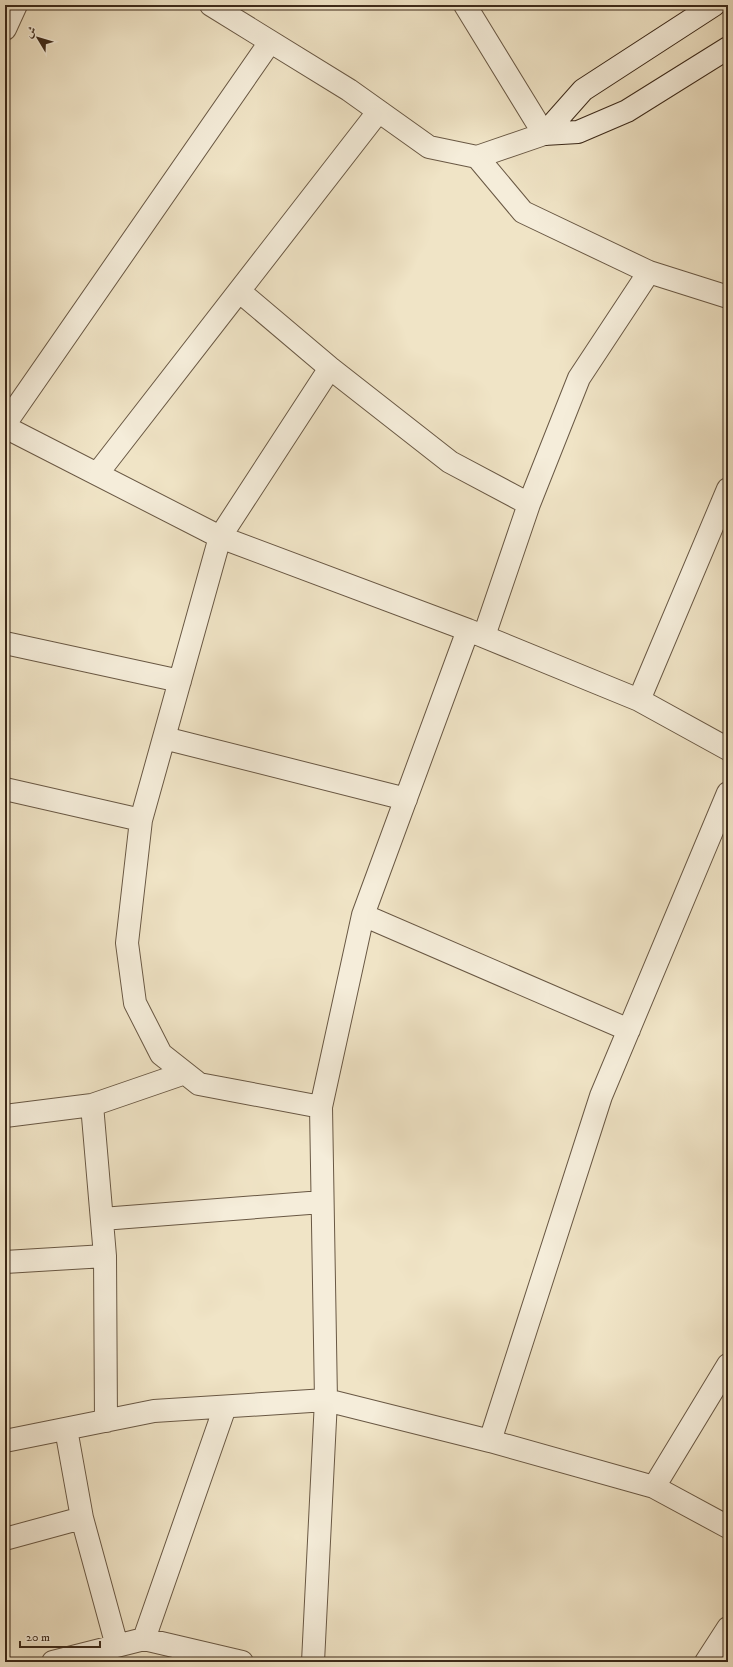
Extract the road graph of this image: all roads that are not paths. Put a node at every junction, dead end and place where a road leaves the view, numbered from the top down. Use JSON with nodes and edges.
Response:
{"nodes":[{"id":1,"x":16,"y":5,"type":"edge"},
{"id":2,"x":211,"y":5,"type":"edge"},
{"id":3,"x":465,"y":5,"type":"edge"},
{"id":4,"x":714,"y":5,"type":"edge"},
{"id":5,"x":5,"y":29,"type":"edge"},
{"id":6,"x":270,"y":42,"type":"junction"},
{"id":7,"x":728,"y":48,"type":"edge"},
{"id":8,"x":378,"y":112,"type":"junction"},
{"id":9,"x":544,"y":134,"type":"junction"},
{"id":10,"x":477,"y":157,"type":"junction"},
{"id":11,"x":649,"y":272,"type":"junction"},
{"id":12,"x":239,"y":291,"type":"junction"},
{"id":13,"x":728,"y":297,"type":"edge"},
{"id":14,"x":330,"y":368,"type":"junction"},
{"id":15,"x":5,"y":424,"type":"edge"},
{"id":16,"x":5,"y":427,"type":"edge"},
{"id":17,"x":97,"y":474,"type":"junction"},
{"id":18,"x":728,"y":490,"type":"edge"},
{"id":19,"x":529,"y":504,"type":"junction"},
{"id":20,"x":220,"y":537,"type":"junction"},
{"id":21,"x":476,"y":633,"type":"junction"},
{"id":22,"x":5,"y":642,"type":"edge"},
{"id":23,"x":180,"y":681,"type":"junction"},
{"id":24,"x":639,"y":700,"type":"junction"},
{"id":25,"x":164,"y":738,"type":"junction"},
{"id":26,"x":728,"y":749,"type":"edge"},
{"id":27,"x":5,"y":789,"type":"edge"},
{"id":28,"x":728,"y":793,"type":"edge"},
{"id":29,"x":406,"y":799,"type":"junction"},
{"id":30,"x":141,"y":820,"type":"junction"},
{"id":31,"x":363,"y":915,"type":"junction"},
{"id":32,"x":629,"y":1030,"type":"junction"},
{"id":33,"x":185,"y":1073,"type":"junction"},
{"id":34,"x":92,"y":1105,"type":"junction"},
{"id":35,"x":321,"y":1107,"type":"junction"},
{"id":36,"x":5,"y":1116,"type":"edge"},
{"id":37,"x":322,"y":1202,"type":"junction"},
{"id":38,"x":102,"y":1219,"type":"junction"},
{"id":39,"x":105,"y":1256,"type":"junction"},
{"id":40,"x":5,"y":1262,"type":"edge"},
{"id":41,"x":728,"y":1365,"type":"edge"},
{"id":42,"x":326,"y":1400,"type":"junction"},
{"id":43,"x":225,"y":1407,"type":"junction"},
{"id":44,"x":106,"y":1421,"type":"junction"},
{"id":45,"x":66,"y":1428,"type":"junction"},
{"id":46,"x":5,"y":1440,"type":"edge"},
{"id":47,"x":490,"y":1441,"type":"junction"},
{"id":48,"x":654,"y":1487,"type":"junction"},
{"id":49,"x":82,"y":1518,"type":"junction"},
{"id":50,"x":728,"y":1527,"type":"edge"},
{"id":51,"x":5,"y":1539,"type":"edge"},
{"id":52,"x":728,"y":1628,"type":"edge"},
{"id":53,"x":144,"y":1640,"type":"junction"},
{"id":54,"x":117,"y":1646,"type":"junction"},
{"id":55,"x":53,"y":1662,"type":"edge"},
{"id":56,"x":242,"y":1662,"type":"edge"},
{"id":57,"x":313,"y":1662,"type":"edge"},
{"id":58,"x":706,"y":1662,"type":"edge"}],
"edges":[{"from":1,"to":5,"type":"street"},
{"from":2,"to":6,"type":"street"},
{"from":3,"to":9,"type":"street"},
{"from":4,"to":9,"type":"street"},
{"from":6,"to":8,"type":"street"},
{"from":6,"to":15,"type":"street"},
{"from":7,"to":9,"type":"street"},
{"from":8,"to":10,"type":"street"},
{"from":8,"to":12,"type":"street"},
{"from":9,"to":10,"type":"street"},
{"from":10,"to":11,"type":"street"},
{"from":11,"to":13,"type":"street"},
{"from":11,"to":19,"type":"street"},
{"from":12,"to":14,"type":"street"},
{"from":12,"to":17,"type":"street"},
{"from":14,"to":19,"type":"street"},
{"from":14,"to":20,"type":"street"},
{"from":16,"to":17,"type":"street"},
{"from":17,"to":20,"type":"street"},
{"from":18,"to":24,"type":"street"},
{"from":19,"to":21,"type":"street"},
{"from":20,"to":21,"type":"street"},
{"from":20,"to":23,"type":"street"},
{"from":21,"to":24,"type":"street"},
{"from":21,"to":29,"type":"street"},
{"from":22,"to":23,"type":"street"},
{"from":23,"to":25,"type":"street"},
{"from":24,"to":26,"type":"street"},
{"from":25,"to":29,"type":"street"},
{"from":25,"to":30,"type":"street"},
{"from":27,"to":30,"type":"street"},
{"from":28,"to":32,"type":"street"},
{"from":29,"to":31,"type":"street"},
{"from":30,"to":33,"type":"street"},
{"from":31,"to":32,"type":"street"},
{"from":31,"to":35,"type":"street"},
{"from":32,"to":47,"type":"street"},
{"from":33,"to":34,"type":"street"},
{"from":33,"to":35,"type":"street"},
{"from":34,"to":36,"type":"street"},
{"from":34,"to":38,"type":"street"},
{"from":35,"to":37,"type":"street"},
{"from":37,"to":38,"type":"street"},
{"from":37,"to":42,"type":"street"},
{"from":38,"to":39,"type":"street"},
{"from":39,"to":40,"type":"street"},
{"from":39,"to":44,"type":"street"},
{"from":41,"to":48,"type":"street"},
{"from":42,"to":43,"type":"street"},
{"from":42,"to":47,"type":"street"},
{"from":42,"to":57,"type":"street"},
{"from":43,"to":44,"type":"street"},
{"from":43,"to":53,"type":"street"},
{"from":44,"to":45,"type":"street"},
{"from":45,"to":46,"type":"street"},
{"from":45,"to":49,"type":"street"},
{"from":47,"to":48,"type":"street"},
{"from":48,"to":50,"type":"street"},
{"from":49,"to":51,"type":"street"},
{"from":49,"to":54,"type":"street"},
{"from":52,"to":58,"type":"street"},
{"from":53,"to":54,"type":"street"},
{"from":53,"to":56,"type":"street"},
{"from":54,"to":55,"type":"street"}]}
